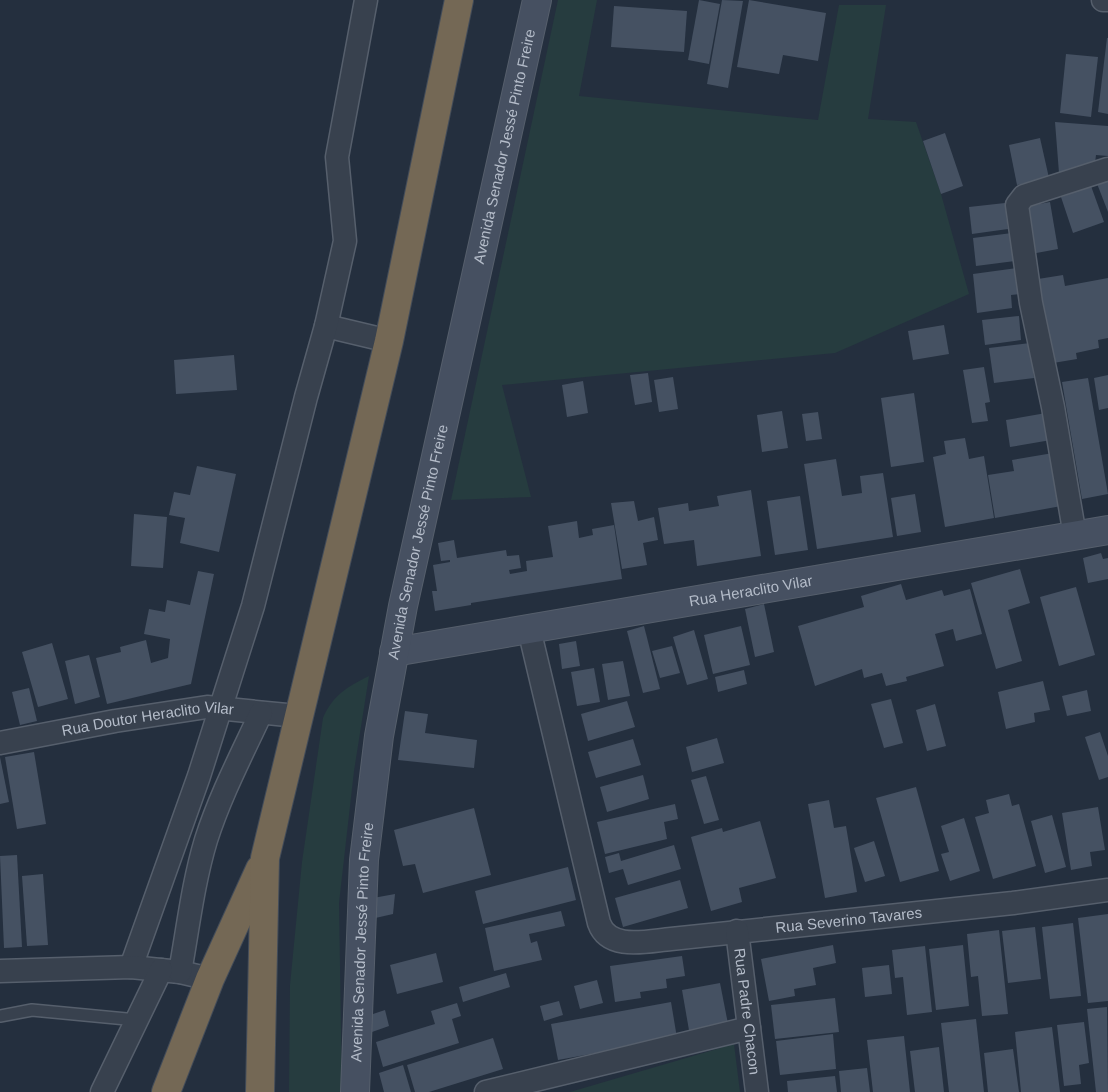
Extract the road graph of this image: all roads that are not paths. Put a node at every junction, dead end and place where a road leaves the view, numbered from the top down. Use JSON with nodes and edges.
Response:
{"nodes":[{"id":1,"x":366,"y":0,"type":"edge"},
{"id":2,"x":459,"y":0,"type":"edge"},
{"id":3,"x":537,"y":0,"type":"edge"},
{"id":4,"x":1102,"y":0,"type":"edge"},
{"id":5,"x":1108,"y":0,"type":"edge"},
{"id":6,"x":1108,"y":168,"type":"edge"},
{"id":7,"x":326,"y":326,"type":"junction"},
{"id":8,"x":389,"y":341,"type":"junction"},
{"id":9,"x":1108,"y":530,"type":"edge"},
{"id":10,"x":1075,"y":536,"type":"junction"},
{"id":11,"x":529,"y":629,"type":"junction"},
{"id":12,"x":394,"y":652,"type":"junction"},
{"id":13,"x":221,"y":708,"type":"junction"},
{"id":14,"x":261,"y":713,"type":"junction"},
{"id":15,"x":297,"y":716,"type":"junction"},
{"id":16,"x":0,"y":743,"type":"edge"},
{"id":17,"x":265,"y":858,"type":"junction"},
{"id":18,"x":1108,"y":890,"type":"edge"},
{"id":19,"x":737,"y":932,"type":"junction"},
{"id":20,"x":131,"y":967,"type":"junction"},
{"id":21,"x":0,"y":971,"type":"edge"},
{"id":22,"x":170,"y":971,"type":"junction"},
{"id":23,"x":210,"y":979,"type":"junction"},
{"id":24,"x":0,"y":1016,"type":"edge"},
{"id":25,"x":137,"y":1020,"type":"junction"},
{"id":26,"x":749,"y":1028,"type":"junction"},
{"id":27,"x":102,"y":1092,"type":"edge"},
{"id":28,"x":166,"y":1092,"type":"edge"},
{"id":29,"x":260,"y":1092,"type":"edge"},
{"id":30,"x":354,"y":1092,"type":"edge"},
{"id":31,"x":486,"y":1092,"type":"edge"},
{"id":32,"x":757,"y":1092,"type":"edge"}],
"edges":[{"from":1,"to":7,"type":"street"},
{"from":2,"to":8,"type":"highway"},
{"from":3,"to":12,"type":"street","name":"Avenida Senador Jessé Pinto Freire"},
{"from":4,"to":5,"type":"street"},
{"from":6,"to":10,"type":"street"},
{"from":7,"to":8,"type":"street"},
{"from":7,"to":13,"type":"street"},
{"from":8,"to":15,"type":"highway"},
{"from":9,"to":10,"type":"street","name":"Rua Heraclito Vilar"},
{"from":10,"to":11,"type":"street","name":"Rua Heraclito Vilar"},
{"from":11,"to":12,"type":"street","name":"Rua Heraclito Vilar"},
{"from":11,"to":19,"type":"street","name":"Rua Severino Tavares"},
{"from":12,"to":30,"type":"street","name":"Avenida Senador Jessé Pinto Freire"},
{"from":13,"to":14,"type":"street","name":"Rua Doutor Heraclito Vilar"},
{"from":13,"to":16,"type":"street","name":"Rua Doutor Heraclito Vilar"},
{"from":13,"to":20,"type":"street"},
{"from":14,"to":15,"type":"street","name":"Rua Doutor Heraclito Vilar"},
{"from":14,"to":22,"type":"street"},
{"from":15,"to":17,"type":"highway"},
{"from":17,"to":23,"type":"highway"},
{"from":17,"to":29,"type":"highway"},
{"from":18,"to":19,"type":"street","name":"Rua Severino Tavares"},
{"from":19,"to":26,"type":"street","name":"Rua Padre Chacon"},
{"from":20,"to":21,"type":"street"},
{"from":20,"to":22,"type":"street"},
{"from":22,"to":23,"type":"street"},
{"from":22,"to":25,"type":"street"},
{"from":23,"to":28,"type":"highway"},
{"from":24,"to":25,"type":"lane"},
{"from":25,"to":27,"type":"street"},
{"from":26,"to":31,"type":"street"},
{"from":26,"to":32,"type":"street","name":"Rua Padre Chacon"}]}
